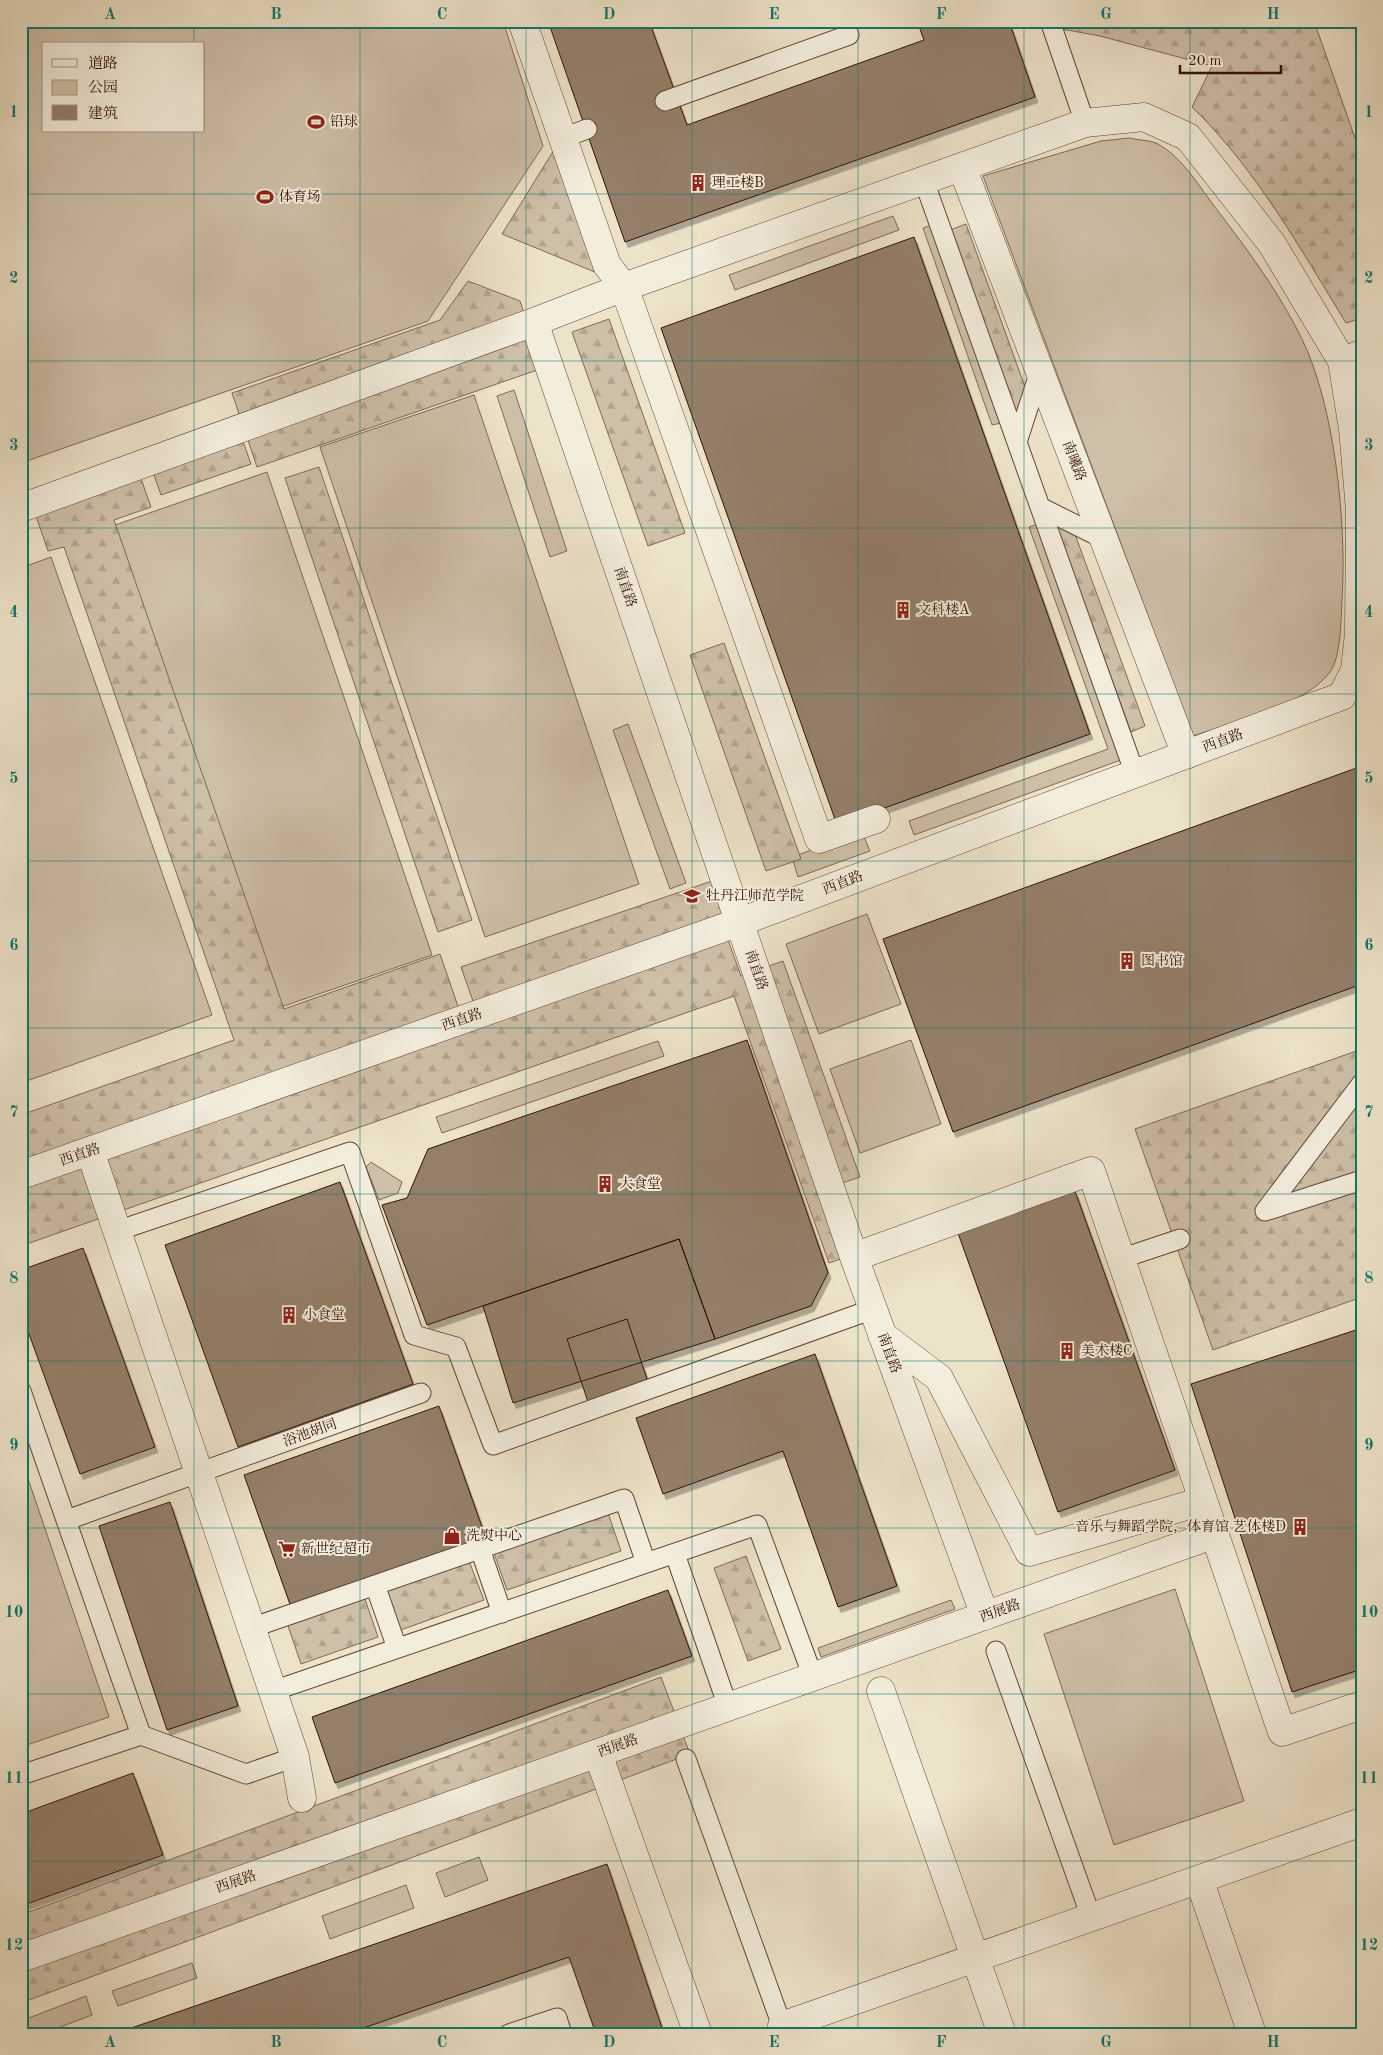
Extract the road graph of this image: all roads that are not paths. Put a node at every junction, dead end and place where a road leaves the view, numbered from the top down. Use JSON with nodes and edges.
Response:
{"nodes":[{"id":1,"x":522,"y":21,"type":"edge"},
{"id":2,"x":1050,"y":21,"type":"edge"},
{"id":3,"x":849,"y":35,"type":"dead end"},
{"id":4,"x":665,"y":101,"type":"dead end"},
{"id":5,"x":1085,"y":123,"type":"junction"},
{"id":6,"x":962,"y":167,"type":"junction"},
{"id":7,"x":924,"y":181,"type":"junction"},
{"id":8,"x":624,"y":287,"type":"junction"},
{"id":9,"x":534,"y":322,"type":"junction"},
{"id":10,"x":1352,"y":357,"type":"edge"},
{"id":11,"x":1040,"y":371,"type":"junction"},
{"id":12,"x":1017,"y":442,"type":"junction"},
{"id":13,"x":1040,"y":507,"type":"junction"},
{"id":14,"x":21,"y":508,"type":"edge"},
{"id":15,"x":1104,"y":539,"type":"junction"},
{"id":16,"x":1358,"y":671,"type":"edge"},
{"id":17,"x":1186,"y":755,"type":"junction"},
{"id":18,"x":1134,"y":774,"type":"junction"},
{"id":19,"x":876,"y":819,"type":"dead end"},
{"id":20,"x":740,"y":922,"type":"junction"},
{"id":21,"x":1362,"y":1083,"type":"edge"},
{"id":22,"x":90,"y":1151,"type":"junction"},
{"id":23,"x":21,"y":1175,"type":"edge"},
{"id":24,"x":1362,"y":1180,"type":"edge"},
{"id":25,"x":116,"y":1231,"type":"junction"},
{"id":26,"x":1180,"y":1239,"type":"dead end"},
{"id":27,"x":854,"y":1257,"type":"junction"},
{"id":28,"x":1120,"y":1259,"type":"junction"},
{"id":29,"x":873,"y":1309,"type":"junction"},
{"id":30,"x":882,"y":1335,"type":"junction"},
{"id":31,"x":21,"y":1391,"type":"edge"},
{"id":32,"x":421,"y":1394,"type":"dead end"},
{"id":33,"x":198,"y":1472,"type":"junction"},
{"id":34,"x":1203,"y":1501,"type":"junction"},
{"id":35,"x":67,"y":1520,"type":"junction"},
{"id":36,"x":1215,"y":1534,"type":"junction"},
{"id":37,"x":480,"y":1549,"type":"junction"},
{"id":38,"x":675,"y":1554,"type":"junction"},
{"id":39,"x":646,"y":1563,"type":"junction"},
{"id":40,"x":374,"y":1585,"type":"junction"},
{"id":41,"x":502,"y":1612,"type":"junction"},
{"id":42,"x":985,"y":1616,"type":"junction"},
{"id":43,"x":251,"y":1628,"type":"junction"},
{"id":44,"x":397,"y":1648,"type":"junction"},
{"id":45,"x":996,"y":1651,"type":"dead end"},
{"id":46,"x":814,"y":1677,"type":"junction"},
{"id":47,"x":273,"y":1691,"type":"junction"},
{"id":48,"x":881,"y":1691,"type":"dead end"},
{"id":49,"x":1362,"y":1705,"type":"edge"},
{"id":50,"x":728,"y":1707,"type":"junction"},
{"id":51,"x":140,"y":1735,"type":"junction"},
{"id":52,"x":598,"y":1754,"type":"junction"},
{"id":53,"x":295,"y":1757,"type":"junction"},
{"id":54,"x":686,"y":1759,"type":"dead end"},
{"id":55,"x":21,"y":1775,"type":"edge"},
{"id":56,"x":302,"y":1798,"type":"dead end"},
{"id":57,"x":1362,"y":1822,"type":"edge"},
{"id":58,"x":1199,"y":1879,"type":"junction"},
{"id":59,"x":1091,"y":1917,"type":"junction"},
{"id":60,"x":21,"y":1958,"type":"edge"},
{"id":61,"x":976,"y":1958,"type":"junction"},
{"id":62,"x":784,"y":2030,"type":"edge"},
{"id":63,"x":510,"y":2034,"type":"edge"},
{"id":64,"x":562,"y":2034,"type":"edge"},
{"id":65,"x":698,"y":2034,"type":"edge"},
{"id":66,"x":1002,"y":2034,"type":"edge"},
{"id":67,"x":1252,"y":2034,"type":"edge"}],
"edges":[{"from":1,"to":8,"type":"street"},
{"from":2,"to":5,"type":"lane"},
{"from":3,"to":4,"type":"lane"},
{"from":5,"to":6,"type":"street"},
{"from":5,"to":10,"type":"street"},
{"from":6,"to":7,"type":"street"},
{"from":6,"to":11,"type":"street","name":"南曦路"},
{"from":7,"to":8,"type":"street"},
{"from":7,"to":12,"type":"lane"},
{"from":8,"to":9,"type":"street"},
{"from":8,"to":19,"type":"street"},
{"from":9,"to":14,"type":"street"},
{"from":9,"to":20,"type":"street","name":"南直路"},
{"from":10,"to":16,"type":"street","name":"西直路"},
{"from":11,"to":12,"type":"lane"},
{"from":11,"to":15,"type":"street","name":"南曦路"},
{"from":12,"to":13,"type":"lane"},
{"from":13,"to":15,"type":"lane"},
{"from":13,"to":18,"type":"lane"},
{"from":15,"to":17,"type":"street","name":"南曦路"},
{"from":16,"to":17,"type":"street","name":"西直路"},
{"from":17,"to":18,"type":"street","name":"西直路"},
{"from":18,"to":20,"type":"street","name":"西直路"},
{"from":20,"to":22,"type":"street","name":"西直路"},
{"from":20,"to":27,"type":"street","name":"南直路"},
{"from":21,"to":24,"type":"lane"},
{"from":22,"to":23,"type":"street","name":"西直路"},
{"from":22,"to":25,"type":"street"},
{"from":25,"to":29,"type":"lane"},
{"from":25,"to":33,"type":"street"},
{"from":26,"to":28,"type":"lane"},
{"from":27,"to":28,"type":"street"},
{"from":27,"to":29,"type":"street","name":"南直路"},
{"from":28,"to":34,"type":"street"},
{"from":29,"to":30,"type":"street","name":"南直路"},
{"from":30,"to":34,"type":"street"},
{"from":30,"to":42,"type":"street","name":"南直路"},
{"from":31,"to":35,"type":"lane"},
{"from":32,"to":33,"type":"lane","name":"浴池胡同"},
{"from":33,"to":35,"type":"lane","name":"浴池胡同"},
{"from":33,"to":43,"type":"street"},
{"from":34,"to":36,"type":"street"},
{"from":35,"to":51,"type":"lane"},
{"from":36,"to":42,"type":"street","name":"西展路"},
{"from":36,"to":49,"type":"street"},
{"from":37,"to":39,"type":"lane"},
{"from":37,"to":40,"type":"lane"},
{"from":37,"to":41,"type":"lane"},
{"from":38,"to":39,"type":"lane"},
{"from":38,"to":46,"type":"lane"},
{"from":38,"to":50,"type":"lane"},
{"from":39,"to":41,"type":"lane"},
{"from":40,"to":43,"type":"lane"},
{"from":40,"to":44,"type":"lane"},
{"from":41,"to":44,"type":"lane"},
{"from":42,"to":46,"type":"street","name":"西展路"},
{"from":43,"to":47,"type":"street"},
{"from":44,"to":47,"type":"lane"},
{"from":45,"to":59,"type":"lane"},
{"from":46,"to":50,"type":"street","name":"西展路"},
{"from":47,"to":53,"type":"street"},
{"from":48,"to":61,"type":"street"},
{"from":50,"to":52,"type":"street","name":"西展路"},
{"from":51,"to":53,"type":"lane"},
{"from":51,"to":55,"type":"lane"},
{"from":52,"to":60,"type":"street","name":"西展路"},
{"from":52,"to":65,"type":"street"},
{"from":53,"to":56,"type":"street"},
{"from":54,"to":62,"type":"lane"},
{"from":57,"to":58,"type":"street"},
{"from":58,"to":59,"type":"street"},
{"from":58,"to":67,"type":"street"},
{"from":59,"to":61,"type":"street"},
{"from":61,"to":62,"type":"street"},
{"from":61,"to":66,"type":"street"},
{"from":63,"to":64,"type":"lane"}]}
